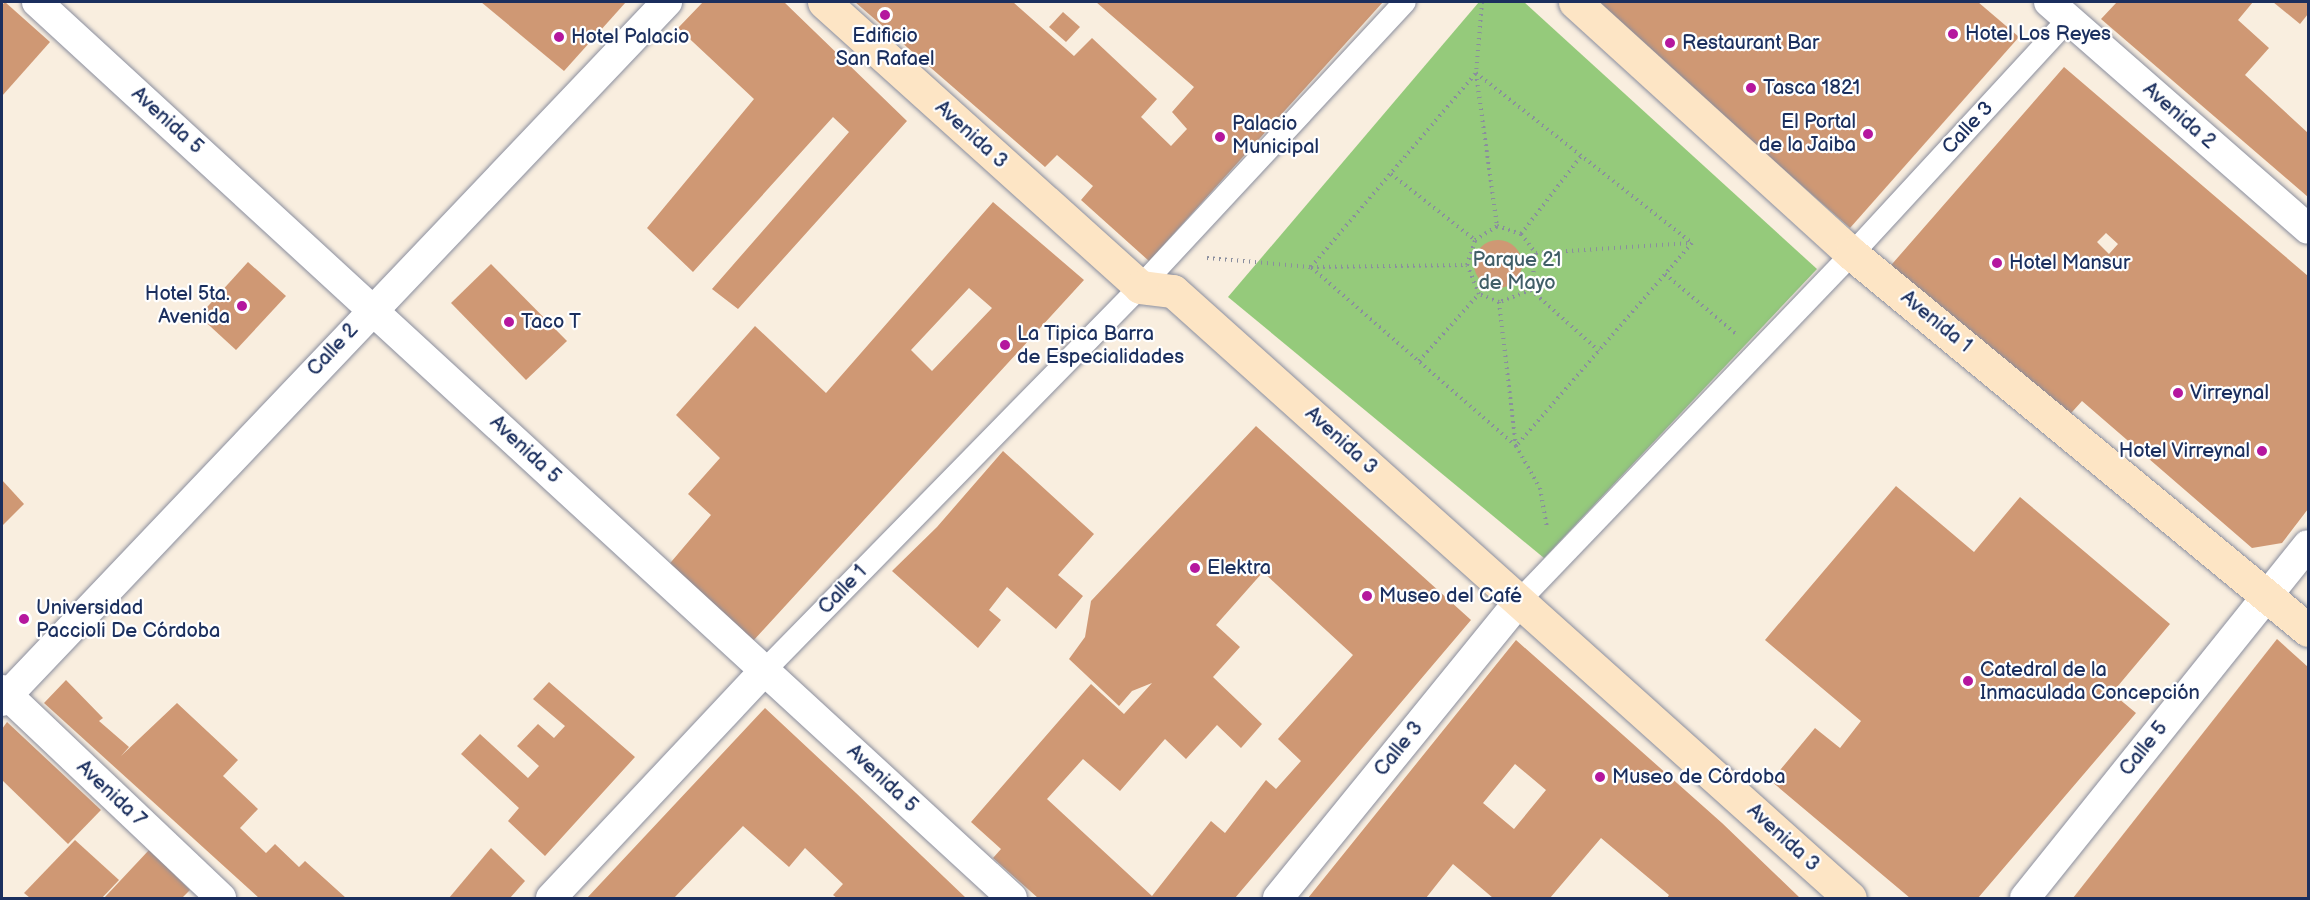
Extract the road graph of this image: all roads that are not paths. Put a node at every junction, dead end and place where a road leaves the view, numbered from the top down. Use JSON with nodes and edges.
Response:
{"nodes":[{"id":1,"x":38,"y":2,"type":"edge"},
{"id":2,"x":667,"y":2,"type":"edge"},
{"id":3,"x":824,"y":2,"type":"edge"},
{"id":4,"x":1405,"y":2,"type":"edge"},
{"id":5,"x":1575,"y":2,"type":"edge"},
{"id":6,"x":2067,"y":7,"type":"edge"},
{"id":7,"x":2308,"y":229,"type":"edge"},
{"id":8,"x":1852,"y":254,"type":"junction"},
{"id":9,"x":1140,"y":287,"type":"junction"},
{"id":10,"x":372,"y":308,"type":"junction"},
{"id":11,"x":2308,"y":544,"type":"edge"},
{"id":12,"x":2268,"y":594,"type":"junction"},
{"id":13,"x":1520,"y":600,"type":"junction"},
{"id":14,"x":2308,"y":630,"type":"edge"},
{"id":15,"x":764,"y":671,"type":"junction"},
{"id":16,"x":3,"y":696,"type":"edge"},
{"id":17,"x":221,"y":898,"type":"edge"},
{"id":18,"x":551,"y":898,"type":"edge"},
{"id":19,"x":1012,"y":898,"type":"edge"},
{"id":20,"x":1278,"y":898,"type":"edge"},
{"id":21,"x":1850,"y":898,"type":"edge"},
{"id":22,"x":2025,"y":898,"type":"edge"}],
"edges":[{"from":1,"to":10,"type":"street","name":"Avenida 5"},
{"from":2,"to":10,"type":"street","name":"Calle 2"},
{"from":3,"to":9,"type":"main road","name":"Avenida 3"},
{"from":4,"to":9,"type":"street","name":"Calle 1"},
{"from":5,"to":8,"type":"main road","name":"Avenida 1"},
{"from":6,"to":7,"type":"street","name":"Avenida 2"},
{"from":6,"to":8,"type":"street","name":"Calle 3"},
{"from":8,"to":12,"type":"main road","name":"Avenida 1"},
{"from":8,"to":13,"type":"street","name":"Calle 3"},
{"from":9,"to":13,"type":"main road","name":"Avenida 3"},
{"from":9,"to":15,"type":"street","name":"Calle 1"},
{"from":10,"to":15,"type":"street","name":"Avenida 5"},
{"from":10,"to":16,"type":"street","name":"Calle 2"},
{"from":11,"to":12,"type":"street","name":"Calle 5"},
{"from":12,"to":14,"type":"main road","name":"Avenida 1"},
{"from":12,"to":22,"type":"street","name":"Calle 5"},
{"from":13,"to":20,"type":"street","name":"Calle 3"},
{"from":13,"to":21,"type":"main road","name":"Avenida 3"},
{"from":15,"to":18,"type":"street","name":"Calle 1"},
{"from":15,"to":19,"type":"street","name":"Avenida 5"},
{"from":16,"to":17,"type":"street","name":"Avenida 7"}]}
